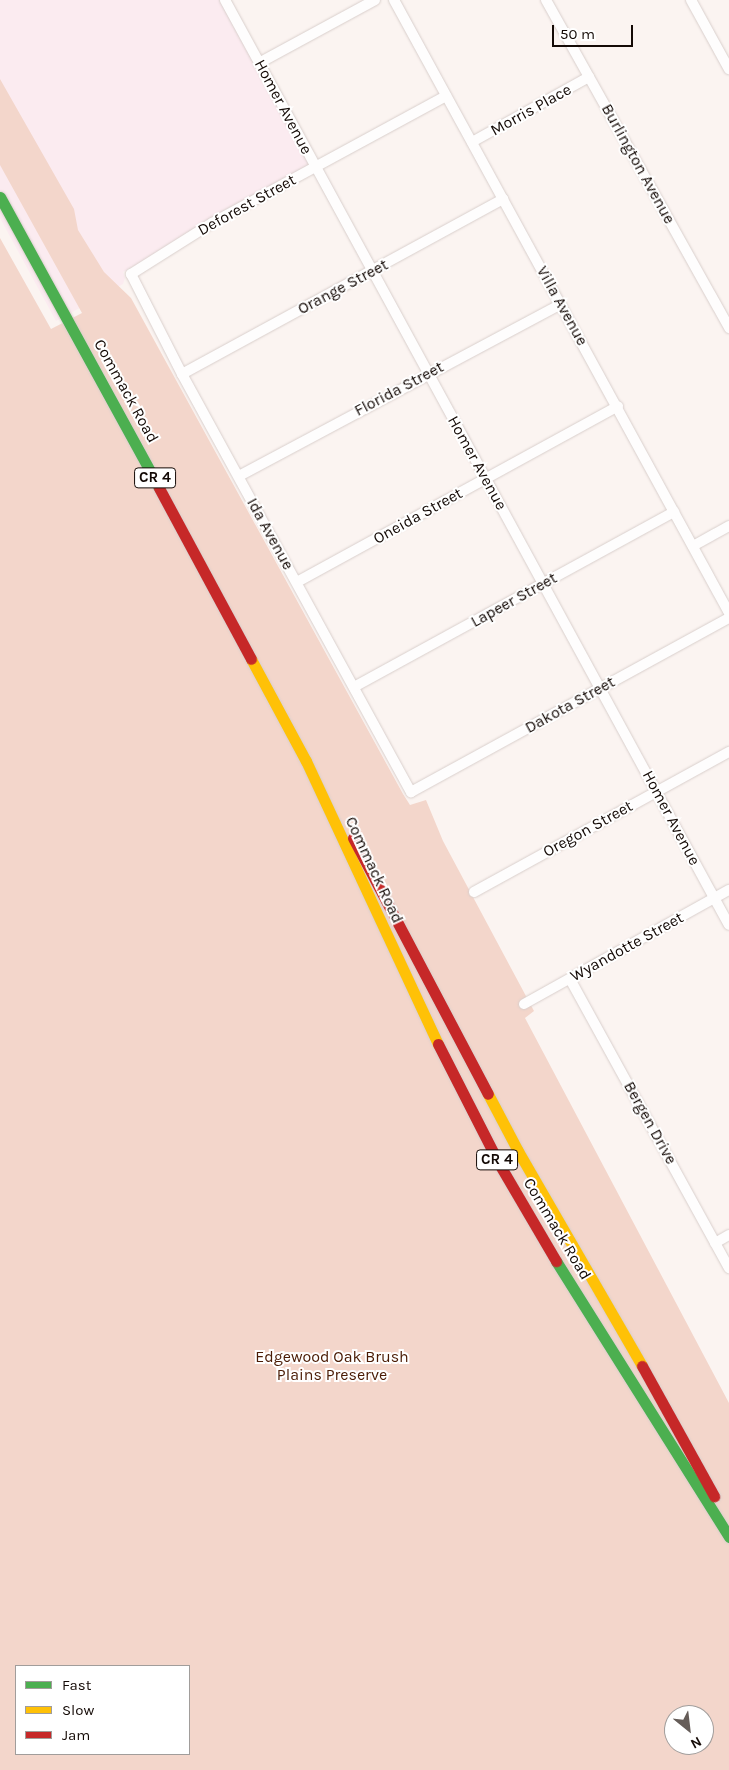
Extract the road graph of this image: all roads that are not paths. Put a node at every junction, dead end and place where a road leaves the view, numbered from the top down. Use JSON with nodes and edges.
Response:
{"nodes":[{"id":1,"x":225,"y":0,"type":"edge"},
{"id":2,"x":375,"y":0,"type":"edge"},
{"id":3,"x":394,"y":0,"type":"edge"},
{"id":4,"x":546,"y":0,"type":"edge"},
{"id":5,"x":691,"y":0,"type":"edge"},
{"id":6,"x":259,"y":62,"type":"junction"},
{"id":7,"x":729,"y":69,"type":"edge"},
{"id":8,"x":590,"y":77,"type":"junction"},
{"id":9,"x":446,"y":96,"type":"junction"},
{"id":10,"x":472,"y":142,"type":"junction"},
{"id":11,"x":316,"y":166,"type":"junction"},
{"id":12,"x":0,"y":197,"type":"edge"},
{"id":13,"x":503,"y":200,"type":"junction"},
{"id":14,"x":372,"y":271,"type":"junction"},
{"id":15,"x":131,"y":274,"type":"joint"},
{"id":16,"x":560,"y":304,"type":"junction"},
{"id":17,"x":729,"y":328,"type":"edge"},
{"id":18,"x":182,"y":374,"type":"junction"},
{"id":19,"x":428,"y":374,"type":"junction"},
{"id":20,"x":618,"y":406,"type":"junction"},
{"id":21,"x":239,"y":476,"type":"junction"},
{"id":22,"x":486,"y":478,"type":"junction"},
{"id":23,"x":674,"y":512,"type":"junction"},
{"id":24,"x":729,"y":526,"type":"edge"},
{"id":25,"x":693,"y":546,"type":"junction"},
{"id":26,"x":297,"y":582,"type":"junction"},
{"id":27,"x":543,"y":584,"type":"junction"},
{"id":28,"x":729,"y":613,"type":"edge"},
{"id":29,"x":729,"y":618,"type":"edge"},
{"id":30,"x":354,"y":687,"type":"junction"},
{"id":31,"x":601,"y":688,"type":"junction"},
{"id":32,"x":729,"y":752,"type":"edge"},
{"id":33,"x":306,"y":761,"type":"junction"},
{"id":34,"x":656,"y":791,"type":"junction"},
{"id":35,"x":411,"y":792,"type":"joint"},
{"id":36,"x":729,"y":890,"type":"edge"},
{"id":37,"x":474,"y":892,"type":"dead end"},
{"id":38,"x":714,"y":898,"type":"junction"},
{"id":39,"x":729,"y":925,"type":"edge"},
{"id":40,"x":570,"y":979,"type":"junction"},
{"id":41,"x":524,"y":1004,"type":"dead end"},
{"id":42,"x":729,"y":1235,"type":"edge"},
{"id":43,"x":716,"y":1243,"type":"junction"},
{"id":44,"x":729,"y":1268,"type":"edge"},
{"id":45,"x":729,"y":1524,"type":"edge"},
{"id":46,"x":729,"y":1537,"type":"edge"}],
"edges":[{"from":1,"to":6,"type":"street","name":"Homer Avenue"},
{"from":2,"to":6,"type":"street"},
{"from":3,"to":9,"type":"street","name":"Villa Avenue"},
{"from":4,"to":8,"type":"street","name":"Burlington Avenue"},
{"from":5,"to":7,"type":"street"},
{"from":6,"to":11,"type":"street","name":"Homer Avenue"},
{"from":8,"to":10,"type":"street","name":"Morris Place"},
{"from":8,"to":17,"type":"street","name":"Burlington Avenue"},
{"from":9,"to":10,"type":"street","name":"Villa Avenue"},
{"from":9,"to":11,"type":"street","name":"Deforest Street"},
{"from":10,"to":13,"type":"street","name":"Villa Avenue"},
{"from":11,"to":14,"type":"street","name":"Homer Avenue"},
{"from":11,"to":15,"type":"street","name":"Deforest Street"},
{"from":12,"to":33,"type":"main road","name":"Commack Road","number":"CR 4"},
{"from":13,"to":14,"type":"street","name":"Orange Street"},
{"from":13,"to":16,"type":"street","name":"Villa Avenue"},
{"from":14,"to":18,"type":"street","name":"Orange Street"},
{"from":14,"to":19,"type":"street","name":"Homer Avenue"},
{"from":15,"to":18,"type":"street","name":"Ida Avenue"},
{"from":16,"to":19,"type":"street","name":"Florida Street"},
{"from":16,"to":20,"type":"street","name":"Villa Avenue"},
{"from":18,"to":21,"type":"street","name":"Ida Avenue"},
{"from":19,"to":21,"type":"street","name":"Florida Street"},
{"from":19,"to":22,"type":"street","name":"Homer Avenue"},
{"from":20,"to":22,"type":"street","name":"Oneida Street"},
{"from":20,"to":23,"type":"street","name":"Villa Avenue"},
{"from":21,"to":26,"type":"street","name":"Ida Avenue"},
{"from":22,"to":26,"type":"street","name":"Oneida Street"},
{"from":22,"to":27,"type":"street","name":"Homer Avenue"},
{"from":23,"to":25,"type":"street","name":"Villa Avenue"},
{"from":23,"to":27,"type":"street","name":"Lapeer Street"},
{"from":24,"to":25,"type":"street"},
{"from":25,"to":28,"type":"street","name":"Villa Avenue"},
{"from":26,"to":30,"type":"street","name":"Ida Avenue"},
{"from":27,"to":30,"type":"street","name":"Lapeer Street"},
{"from":27,"to":31,"type":"street","name":"Homer Avenue"},
{"from":29,"to":31,"type":"street","name":"Dakota Street"},
{"from":30,"to":35,"type":"street","name":"Ida Avenue"},
{"from":31,"to":34,"type":"street","name":"Homer Avenue"},
{"from":31,"to":35,"type":"street","name":"Dakota Street"},
{"from":32,"to":34,"type":"street","name":"Oregon Street"},
{"from":33,"to":45,"type":"main road","name":"Commack Road","number":"CR 4"},
{"from":33,"to":46,"type":"main road","name":"Commack Road","number":"CR 4"},
{"from":34,"to":37,"type":"street","name":"Oregon Street"},
{"from":34,"to":38,"type":"street","name":"Homer Avenue"},
{"from":36,"to":38,"type":"street","name":"Wyandotte Street"},
{"from":38,"to":39,"type":"street","name":"Homer Avenue"},
{"from":38,"to":40,"type":"street","name":"Wyandotte Street"},
{"from":40,"to":41,"type":"street","name":"Wyandotte Street"},
{"from":40,"to":43,"type":"street","name":"Bergen Drive"},
{"from":42,"to":43,"type":"street"},
{"from":43,"to":44,"type":"street","name":"Bergen Drive"}]}
